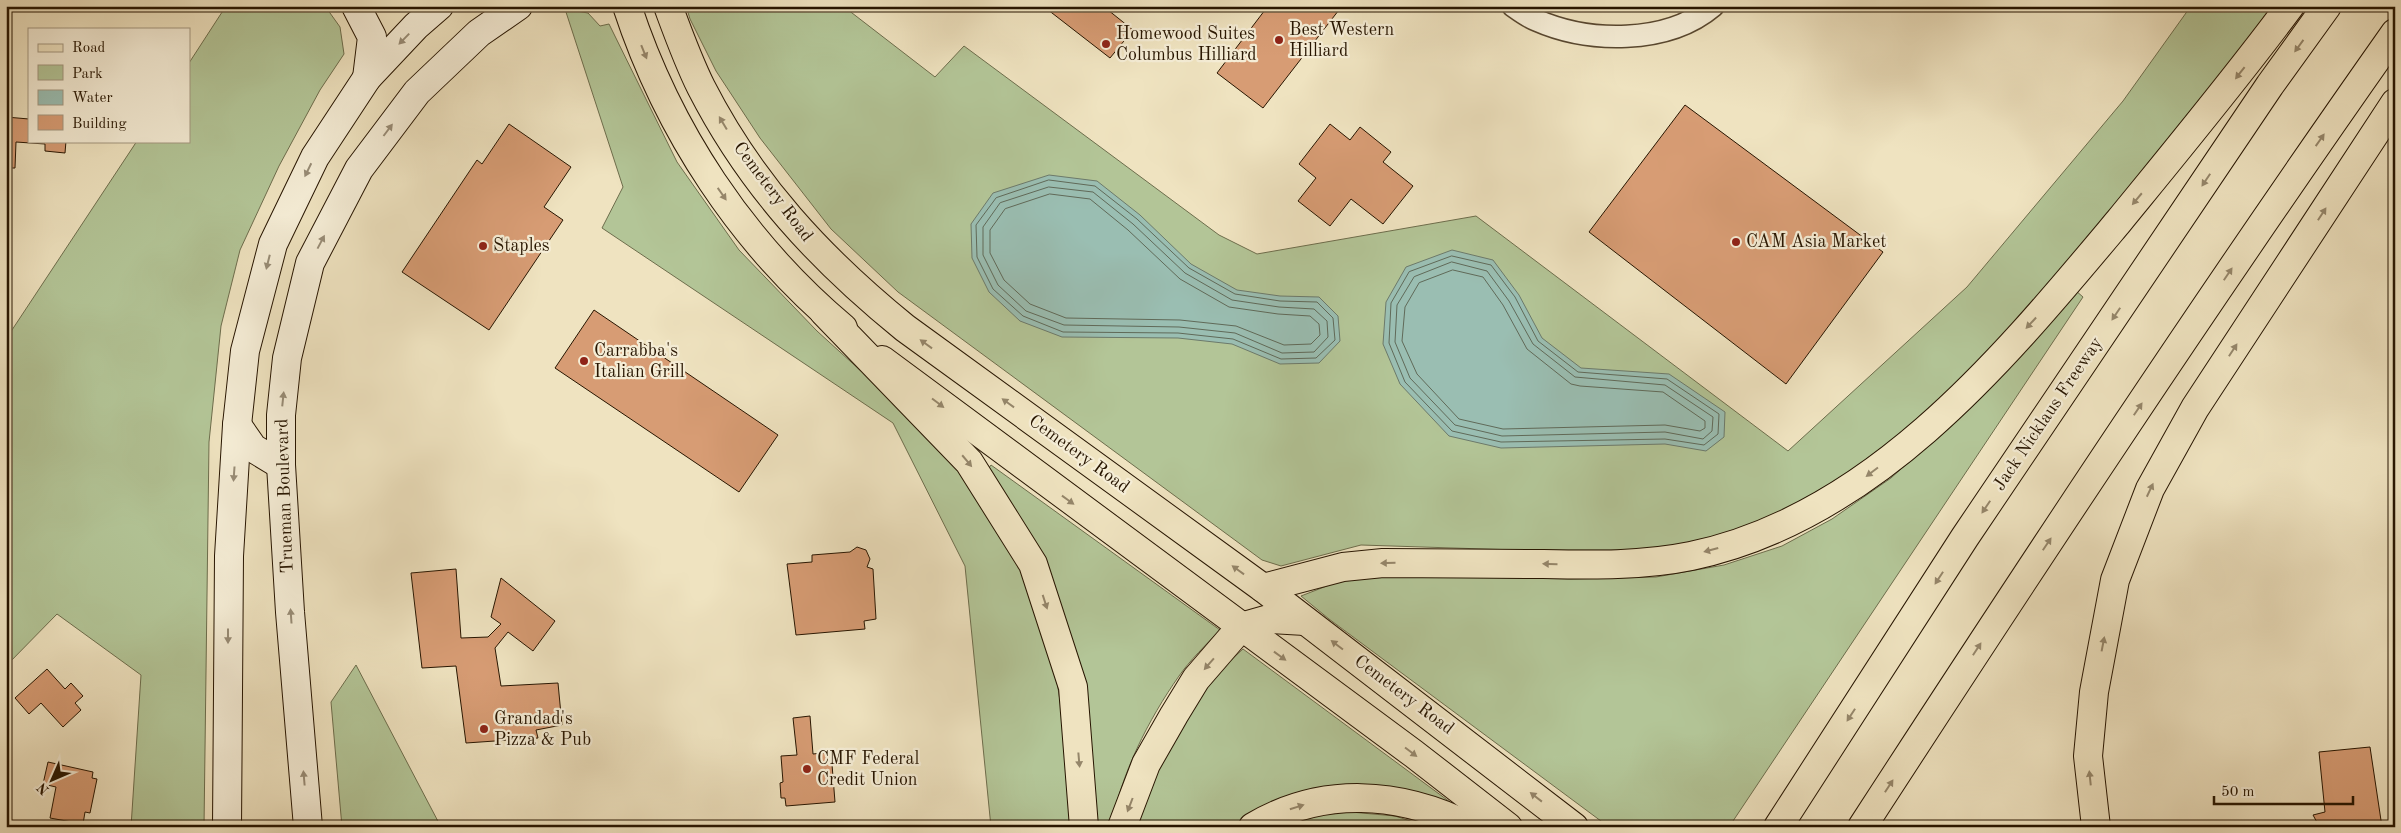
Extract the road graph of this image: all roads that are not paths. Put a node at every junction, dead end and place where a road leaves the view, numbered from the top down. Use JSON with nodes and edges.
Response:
{"nodes":[{"id":1,"x":356,"y":6,"type":"edge"},
{"id":2,"x":439,"y":6,"type":"edge"},
{"id":3,"x":518,"y":6,"type":"edge"},
{"id":4,"x":627,"y":6,"type":"edge"},
{"id":5,"x":668,"y":6,"type":"edge"},
{"id":6,"x":1513,"y":6,"type":"edge"},
{"id":7,"x":1713,"y":6,"type":"edge"},
{"id":8,"x":2290,"y":6,"type":"edge"},
{"id":9,"x":2327,"y":6,"type":"edge"},
{"id":10,"x":2395,"y":34,"type":"edge"},
{"id":11,"x":367,"y":78,"type":"junction"},
{"id":12,"x":2395,"y":103,"type":"edge"},
{"id":13,"x":824,"y":312,"type":"junction"},
{"id":14,"x":237,"y":425,"type":"junction"},
{"id":15,"x":281,"y":465,"type":"junction"},
{"id":16,"x":1263,"y":588,"type":"junction"},
{"id":17,"x":1305,"y":621,"type":"junction"},
{"id":18,"x":1241,"y":627,"type":"junction"},
{"id":19,"x":1792,"y":804,"type":"junction"},
{"id":20,"x":227,"y":827,"type":"edge"},
{"id":21,"x":308,"y":827,"type":"edge"},
{"id":22,"x":1084,"y":827,"type":"edge"},
{"id":23,"x":1122,"y":827,"type":"edge"},
{"id":24,"x":1253,"y":827,"type":"edge"},
{"id":25,"x":1471,"y":827,"type":"edge"},
{"id":26,"x":1508,"y":827,"type":"edge"},
{"id":27,"x":1574,"y":827,"type":"edge"},
{"id":28,"x":1769,"y":827,"type":"edge"},
{"id":29,"x":1778,"y":827,"type":"edge"},
{"id":30,"x":1862,"y":827,"type":"edge"},
{"id":31,"x":2096,"y":827,"type":"edge"}],
"edges":[{"from":1,"to":11,"type":"main road"},
{"from":2,"to":11,"type":"main road","one_way":true},
{"from":15,"to":3,"type":"main road","name":"Trueman Boulevard","one_way":true},
{"from":4,"to":13,"type":"main road","one_way":true},
{"from":16,"to":5,"type":"main road","name":"Cemetery Road","one_way":true},
{"from":6,"to":7,"type":"street"},
{"from":8,"to":16,"type":"main road","one_way":true},
{"from":9,"to":19,"type":"main road","name":"Jack Nicklaus Freeway","one_way":true},
{"from":30,"to":10,"type":"main road","one_way":true},
{"from":11,"to":14,"type":"main road","one_way":true},
{"from":31,"to":12,"type":"main road","one_way":true},
{"from":13,"to":18,"type":"main road","one_way":true},
{"from":13,"to":22,"type":"main road","one_way":true},
{"from":14,"to":15,"type":"main road"},
{"from":14,"to":20,"type":"main road","one_way":true},
{"from":21,"to":15,"type":"main road","name":"Trueman Boulevard","one_way":true},
{"from":16,"to":17,"type":"main road","name":"Cemetery Road"},
{"from":17,"to":18,"type":"main road"},
{"from":27,"to":17,"type":"main road","name":"Cemetery Road","one_way":true},
{"from":18,"to":23,"type":"main road","one_way":true},
{"from":18,"to":26,"type":"main road","one_way":true},
{"from":19,"to":28,"type":"main road"},
{"from":19,"to":29,"type":"main road","name":"Jack Nicklaus Freeway"},
{"from":24,"to":25,"type":"main road","one_way":true}]}
